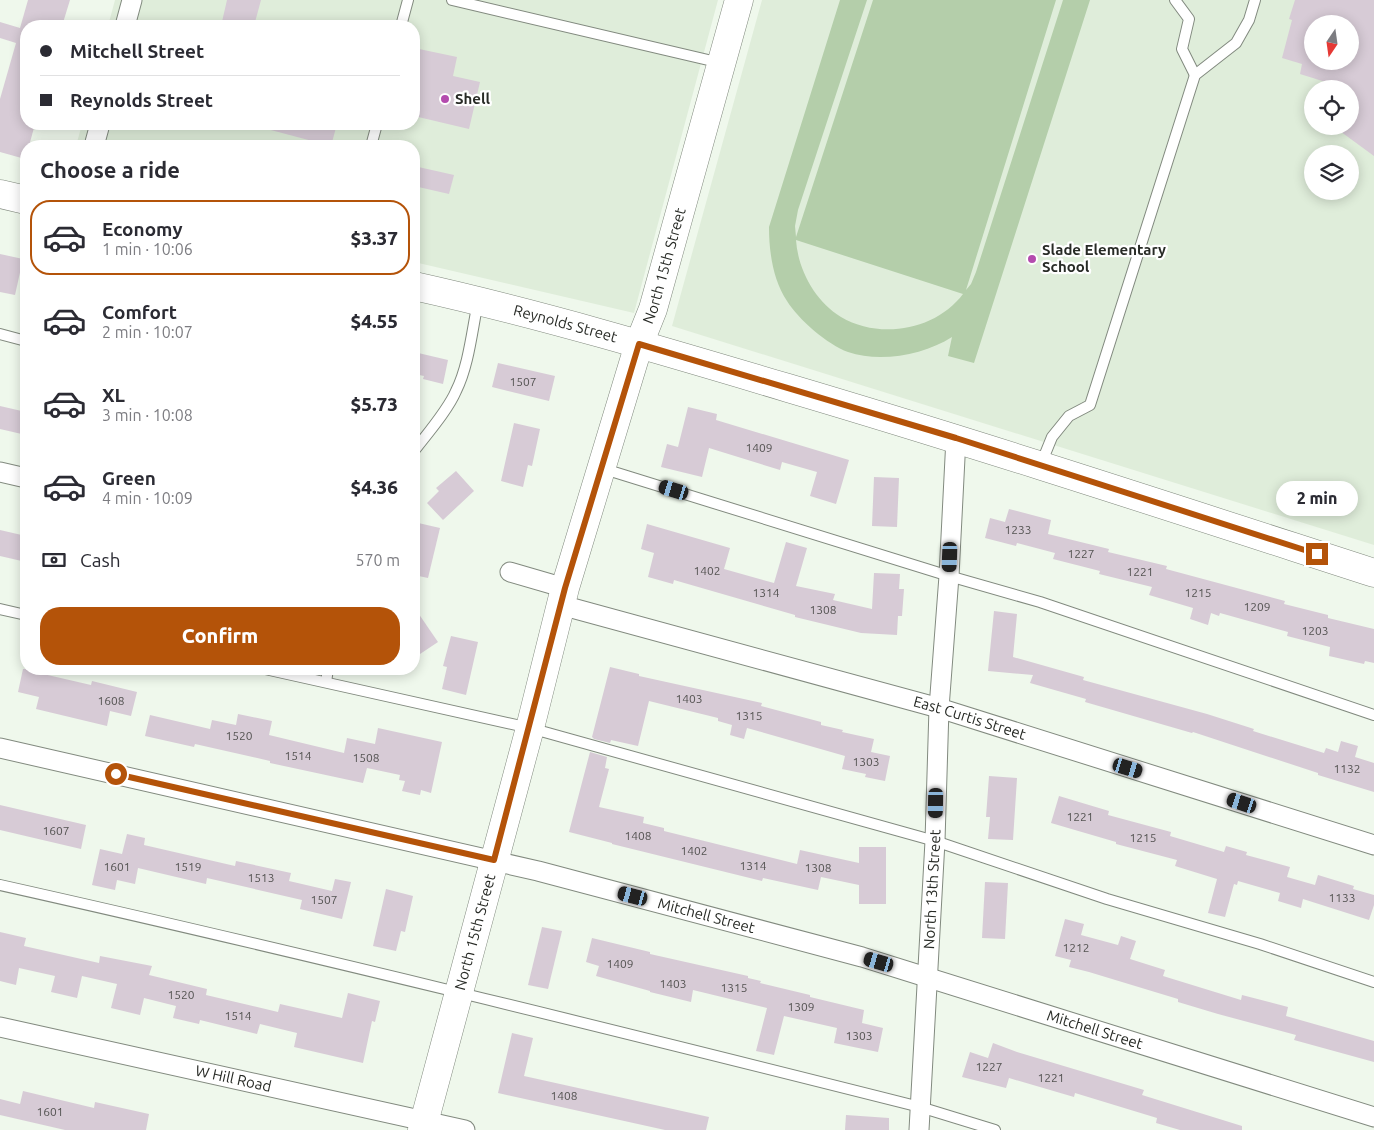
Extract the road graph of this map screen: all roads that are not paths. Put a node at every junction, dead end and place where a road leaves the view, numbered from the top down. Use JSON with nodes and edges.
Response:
{"nodes":[{"id":1,"x":132,"y":0,"type":"edge"},
{"id":2,"x":408,"y":0,"type":"edge"},
{"id":3,"x":452,"y":0,"type":"edge"},
{"id":4,"x":738,"y":0,"type":"edge"},
{"id":5,"x":1175,"y":0,"type":"edge"},
{"id":6,"x":1255,"y":0,"type":"edge"},
{"id":7,"x":127,"y":20,"type":"edge"},
{"id":8,"x":403,"y":20,"type":"edge"},
{"id":9,"x":722,"y":63,"type":"junction"},
{"id":10,"x":1194,"y":75,"type":"junction"},
{"id":11,"x":0,"y":194,"type":"edge"},
{"id":12,"x":20,"y":199,"type":"edge"},
{"id":13,"x":420,"y":287,"type":"edge"},
{"id":14,"x":479,"y":301,"type":"junction"},
{"id":15,"x":0,"y":334,"type":"edge"},
{"id":16,"x":20,"y":339,"type":"edge"},
{"id":17,"x":639,"y":344,"type":"junction"},
{"id":18,"x":956,"y":438,"type":"junction"},
{"id":19,"x":420,"y":443,"type":"edge"},
{"id":20,"x":1040,"y":465,"type":"junction"},
{"id":21,"x":600,"y":468,"type":"junction"},
{"id":22,"x":0,"y":472,"type":"edge"},
{"id":23,"x":20,"y":477,"type":"edge"},
{"id":24,"x":510,"y":572,"type":"dead end"},
{"id":25,"x":1374,"y":573,"type":"edge"},
{"id":26,"x":949,"y":576,"type":"junction"},
{"id":27,"x":563,"y":596,"type":"junction"},
{"id":28,"x":0,"y":609,"type":"edge"},
{"id":29,"x":20,"y":614,"type":"edge"},
{"id":30,"x":293,"y":675,"type":"edge"},
{"id":31,"x":327,"y":675,"type":"edge"},
{"id":32,"x":326,"y":682,"type":"junction"},
{"id":33,"x":939,"y":708,"type":"junction"},
{"id":34,"x":1374,"y":715,"type":"edge"},
{"id":35,"x":530,"y":728,"type":"junction"},
{"id":36,"x":0,"y":748,"type":"edge"},
{"id":37,"x":935,"y":841,"type":"junction"},
{"id":38,"x":1374,"y":845,"type":"edge"},
{"id":39,"x":494,"y":860,"type":"junction"},
{"id":40,"x":0,"y":885,"type":"edge"},
{"id":41,"x":928,"y":977,"type":"junction"},
{"id":42,"x":1374,"y":982,"type":"edge"},
{"id":43,"x":459,"y":991,"type":"junction"},
{"id":44,"x":0,"y":1027,"type":"edge"},
{"id":45,"x":920,"y":1107,"type":"junction"},
{"id":46,"x":1374,"y":1117,"type":"edge"},
{"id":47,"x":423,"y":1125,"type":"edge"},
{"id":48,"x":465,"y":1130,"type":"edge"},
{"id":49,"x":920,"y":1130,"type":"edge"},
{"id":50,"x":995,"y":1130,"type":"edge"}],
"edges":[{"from":1,"to":7,"type":"street"},
{"from":2,"to":8,"type":"lane"},
{"from":3,"to":9,"type":"lane"},
{"from":4,"to":9,"type":"main road","name":"North 15th Street"},
{"from":5,"to":10,"type":"lane"},
{"from":6,"to":10,"type":"lane"},
{"from":9,"to":17,"type":"main road","name":"North 15th Street"},
{"from":10,"to":20,"type":"lane"},
{"from":11,"to":12,"type":"main road"},
{"from":13,"to":14,"type":"main road","name":"Reynolds Street"},
{"from":14,"to":17,"type":"main road","name":"Reynolds Street"},
{"from":14,"to":19,"type":"lane"},
{"from":15,"to":16,"type":"lane"},
{"from":17,"to":18,"type":"main road","name":"Reynolds Street"},
{"from":17,"to":21,"type":"main road","name":"North 15th Street"},
{"from":18,"to":20,"type":"main road","name":"Reynolds Street"},
{"from":18,"to":26,"type":"street","name":"North 13th Street"},
{"from":20,"to":25,"type":"main road","name":"Reynolds Street"},
{"from":21,"to":26,"type":"lane"},
{"from":21,"to":27,"type":"main road","name":"North 15th Street"},
{"from":22,"to":23,"type":"street"},
{"from":24,"to":27,"type":"street"},
{"from":26,"to":33,"type":"street","name":"North 13th Street"},
{"from":26,"to":34,"type":"lane"},
{"from":27,"to":33,"type":"street","name":"East Curtis Street"},
{"from":27,"to":35,"type":"main road","name":"North 15th Street"},
{"from":28,"to":29,"type":"lane"},
{"from":30,"to":32,"type":"lane"},
{"from":31,"to":32,"type":"lane"},
{"from":32,"to":35,"type":"lane"},
{"from":33,"to":37,"type":"street","name":"North 13th Street"},
{"from":33,"to":38,"type":"street","name":"East Curtis Street"},
{"from":35,"to":37,"type":"lane"},
{"from":35,"to":39,"type":"main road","name":"North 15th Street"},
{"from":36,"to":39,"type":"street","name":"Mitchell Street"},
{"from":37,"to":41,"type":"street","name":"North 13th Street"},
{"from":37,"to":42,"type":"lane"},
{"from":39,"to":41,"type":"street","name":"Mitchell Street"},
{"from":39,"to":43,"type":"main road","name":"North 15th Street"},
{"from":40,"to":43,"type":"lane"},
{"from":41,"to":45,"type":"street","name":"North 13th Street"},
{"from":41,"to":46,"type":"street","name":"Mitchell Street"},
{"from":43,"to":45,"type":"lane"},
{"from":43,"to":47,"type":"main road","name":"North 15th Street"},
{"from":44,"to":47,"type":"street","name":"W Hill Road"},
{"from":45,"to":49,"type":"street","name":"North 13th Street"},
{"from":45,"to":50,"type":"lane"},
{"from":47,"to":48,"type":"street","name":"W Hill Road"}]}
